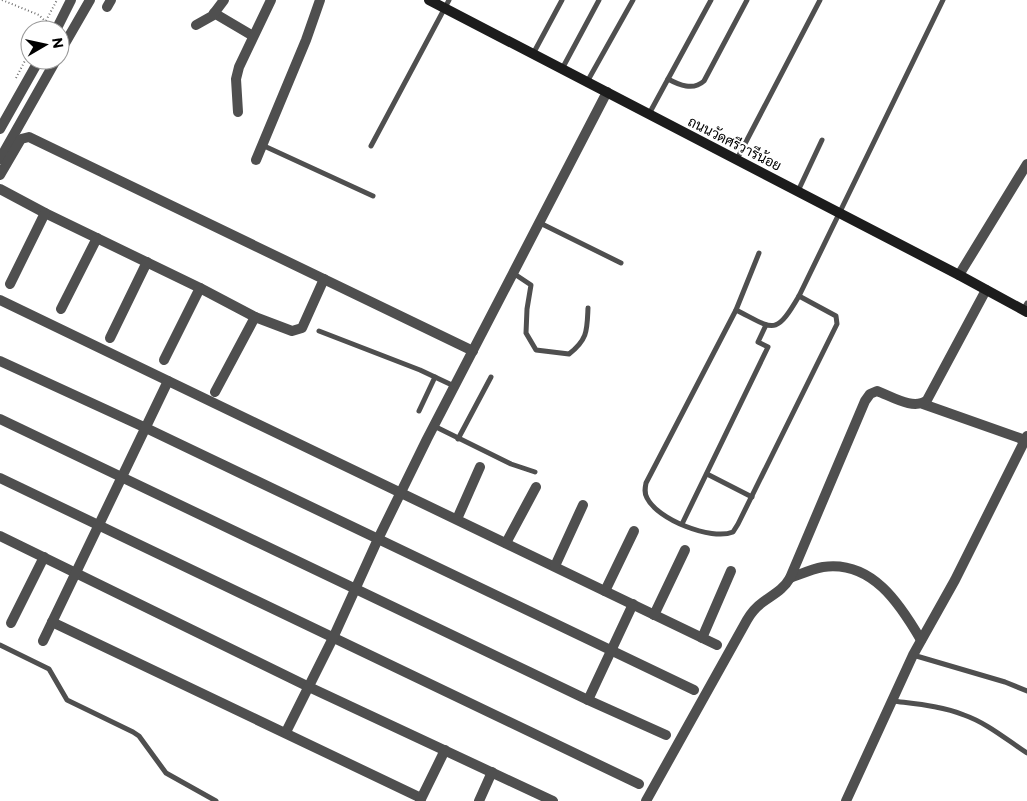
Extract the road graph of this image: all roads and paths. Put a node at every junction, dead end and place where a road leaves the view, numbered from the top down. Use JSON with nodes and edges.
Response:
{"nodes":[{"id":1,"x":2,"y":0,"type":"edge"},
{"id":2,"x":57,"y":0,"type":"edge"},
{"id":3,"x":71,"y":0,"type":"edge"},
{"id":4,"x":90,"y":0,"type":"edge"},
{"id":5,"x":224,"y":0,"type":"edge"},
{"id":6,"x":271,"y":0,"type":"edge"},
{"id":7,"x":320,"y":0,"type":"edge"},
{"id":8,"x":429,"y":0,"type":"edge"},
{"id":9,"x":562,"y":0,"type":"edge"},
{"id":10,"x":599,"y":0,"type":"edge"},
{"id":11,"x":633,"y":0,"type":"edge"},
{"id":12,"x":711,"y":0,"type":"edge"},
{"id":13,"x":747,"y":0,"type":"edge"},
{"id":14,"x":820,"y":0,"type":"edge"},
{"id":15,"x":943,"y":0,"type":"edge"},
{"id":16,"x":447,"y":4,"type":"edge"},
{"id":17,"x":214,"y":13,"type":"junction"},
{"id":18,"x":45,"y":20,"type":"edge"},
{"id":19,"x":47,"y":20,"type":"edge"},
{"id":20,"x":58,"y":20,"type":"edge"},
{"id":21,"x":196,"y":25,"type":"dead end"},
{"id":22,"x":70,"y":35,"type":"edge"},
{"id":23,"x":253,"y":36,"type":"junction"},
{"id":24,"x":533,"y":54,"type":"junction"},
{"id":25,"x":562,"y":69,"type":"junction"},
{"id":26,"x":33,"y":70,"type":"edge"},
{"id":27,"x":50,"y":70,"type":"edge"},
{"id":28,"x":668,"y":79,"type":"junction"},
{"id":29,"x":587,"y":82,"type":"junction"},
{"id":30,"x":607,"y":92,"type":"junction"},
{"id":31,"x":238,"y":112,"type":"dead end"},
{"id":32,"x":649,"y":114,"type":"junction"},
{"id":33,"x":0,"y":129,"type":"edge"},
{"id":34,"x":822,"y":140,"type":"dead end"},
{"id":35,"x":262,"y":146,"type":"junction"},
{"id":36,"x":371,"y":146,"type":"dead end"},
{"id":37,"x":0,"y":159,"type":"edge"},
{"id":38,"x":737,"y":159,"type":"junction"},
{"id":39,"x":256,"y":160,"type":"dead end"},
{"id":40,"x":1027,"y":164,"type":"edge"},
{"id":41,"x":0,"y":175,"type":"edge"},
{"id":42,"x":0,"y":189,"type":"edge"},
{"id":43,"x":798,"y":191,"type":"junction"},
{"id":44,"x":373,"y":196,"type":"dead end"},
{"id":45,"x":839,"y":212,"type":"junction"},
{"id":46,"x":45,"y":213,"type":"junction"},
{"id":47,"x":539,"y":222,"type":"junction"},
{"id":48,"x":98,"y":238,"type":"junction"},
{"id":49,"x":759,"y":254,"type":"dead end"},
{"id":50,"x":147,"y":262,"type":"junction"},
{"id":51,"x":621,"y":263,"type":"dead end"},
{"id":52,"x":513,"y":273,"type":"junction"},
{"id":53,"x":959,"y":275,"type":"junction"},
{"id":54,"x":324,"y":279,"type":"junction"},
{"id":55,"x":10,"y":284,"type":"dead end"},
{"id":56,"x":200,"y":288,"type":"junction"},
{"id":57,"x":986,"y":290,"type":"junction"},
{"id":58,"x":799,"y":296,"type":"junction"},
{"id":59,"x":0,"y":300,"type":"edge"},
{"id":60,"x":588,"y":308,"type":"dead end"},
{"id":61,"x":1026,"y":308,"type":"edge"},
{"id":62,"x":61,"y":309,"type":"dead end"},
{"id":63,"x":736,"y":310,"type":"junction"},
{"id":64,"x":255,"y":317,"type":"junction"},
{"id":65,"x":766,"y":325,"type":"junction"},
{"id":66,"x":319,"y":331,"type":"dead end"},
{"id":67,"x":110,"y":338,"type":"dead end"},
{"id":68,"x":473,"y":351,"type":"junction"},
{"id":69,"x":164,"y":360,"type":"dead end"},
{"id":70,"x":0,"y":362,"type":"edge"},
{"id":71,"x":435,"y":377,"type":"junction"},
{"id":72,"x":491,"y":377,"type":"dead end"},
{"id":73,"x":168,"y":381,"type":"junction"},
{"id":74,"x":454,"y":386,"type":"junction"},
{"id":75,"x":215,"y":392,"type":"dead end"},
{"id":76,"x":923,"y":404,"type":"junction"},
{"id":77,"x":418,"y":411,"type":"dead end"},
{"id":78,"x":0,"y":419,"type":"edge"},
{"id":79,"x":434,"y":426,"type":"junction"},
{"id":80,"x":146,"y":428,"type":"junction"},
{"id":81,"x":1026,"y":438,"type":"edge"},
{"id":82,"x":458,"y":439,"type":"junction"},
{"id":83,"x":480,"y":467,"type":"dead end"},
{"id":84,"x":535,"y":472,"type":"dead end"},
{"id":85,"x":707,"y":474,"type":"junction"},
{"id":86,"x":122,"y":476,"type":"junction"},
{"id":87,"x":0,"y":478,"type":"edge"},
{"id":88,"x":536,"y":488,"type":"dead end"},
{"id":89,"x":400,"y":492,"type":"junction"},
{"id":90,"x":752,"y":497,"type":"junction"},
{"id":91,"x":583,"y":505,"type":"dead end"},
{"id":92,"x":457,"y":519,"type":"junction"},
{"id":93,"x":682,"y":524,"type":"junction"},
{"id":94,"x":98,"y":526,"type":"junction"},
{"id":95,"x":634,"y":531,"type":"dead end"},
{"id":96,"x":0,"y":536,"type":"edge"},
{"id":97,"x":378,"y":539,"type":"junction"},
{"id":98,"x":506,"y":543,"type":"junction"},
{"id":99,"x":685,"y":550,"type":"dead end"},
{"id":100,"x":44,"y":557,"type":"junction"},
{"id":101,"x":555,"y":566,"type":"junction"},
{"id":102,"x":731,"y":571,"type":"dead end"},
{"id":103,"x":76,"y":573,"type":"junction"},
{"id":104,"x":790,"y":578,"type":"junction"},
{"id":105,"x":355,"y":589,"type":"junction"},
{"id":106,"x":605,"y":591,"type":"junction"},
{"id":107,"x":633,"y":604,"type":"junction"},
{"id":108,"x":654,"y":615,"type":"junction"},
{"id":109,"x":52,"y":622,"type":"junction"},
{"id":110,"x":12,"y":623,"type":"dead end"},
{"id":111,"x":333,"y":638,"type":"junction"},
{"id":112,"x":702,"y":638,"type":"junction"},
{"id":113,"x":921,"y":640,"type":"junction"},
{"id":114,"x":43,"y":641,"type":"dead end"},
{"id":115,"x":0,"y":644,"type":"edge"},
{"id":116,"x":717,"y":645,"type":"dead end"},
{"id":117,"x":611,"y":650,"type":"junction"},
{"id":118,"x":914,"y":655,"type":"junction"},
{"id":119,"x":309,"y":686,"type":"junction"},
{"id":120,"x":694,"y":690,"type":"dead end"},
{"id":121,"x":1027,"y":691,"type":"edge"},
{"id":122,"x":588,"y":700,"type":"junction"},
{"id":123,"x":893,"y":700,"type":"junction"},
{"id":124,"x":286,"y":732,"type":"junction"},
{"id":125,"x":666,"y":735,"type":"dead end"},
{"id":126,"x":445,"y":750,"type":"junction"},
{"id":127,"x":1027,"y":753,"type":"edge"},
{"id":128,"x":492,"y":772,"type":"junction"},
{"id":129,"x":639,"y":784,"type":"dead end"},
{"id":130,"x":538,"y":798,"type":"edge"},
{"id":131,"x":421,"y":799,"type":"edge"},
{"id":132,"x":216,"y":801,"type":"edge"},
{"id":133,"x":478,"y":801,"type":"edge"},
{"id":134,"x":553,"y":801,"type":"edge"},
{"id":135,"x":646,"y":801,"type":"edge"},
{"id":136,"x":846,"y":801,"type":"edge"}],
"edges":[{"from":1,"to":18,"type":"path"},
{"from":2,"to":19,"type":"path"},
{"from":3,"to":20,"type":"street"},
{"from":4,"to":22,"type":"street"},
{"from":5,"to":17,"type":"street"},
{"from":6,"to":23,"type":"street"},
{"from":7,"to":35,"type":"street"},
{"from":8,"to":16,"type":"main road","name":"ถนนวัดศรีวารีน้อย"},
{"from":9,"to":24,"type":"lane"},
{"from":10,"to":25,"type":"lane"},
{"from":11,"to":29,"type":"lane"},
{"from":12,"to":28,"type":"lane"},
{"from":13,"to":28,"type":"lane"},
{"from":14,"to":38,"type":"lane"},
{"from":15,"to":45,"type":"lane"},
{"from":16,"to":24,"type":"main road","name":"ถนนวัดศรีวารีน้อย"},
{"from":16,"to":36,"type":"lane"},
{"from":17,"to":21,"type":"street"},
{"from":17,"to":23,"type":"street"},
{"from":23,"to":31,"type":"street"},
{"from":24,"to":25,"type":"main road","name":"ถนนวัดศรีวารีน้อย"},
{"from":25,"to":29,"type":"main road","name":"ถนนวัดศรีวารีน้อย"},
{"from":26,"to":33,"type":"street"},
{"from":27,"to":37,"type":"street"},
{"from":28,"to":32,"type":"lane"},
{"from":29,"to":30,"type":"main road","name":"ถนนวัดศรีวารีน้อย"},
{"from":30,"to":32,"type":"main road","name":"ถนนวัดศรีวารีน้อย"},
{"from":30,"to":47,"type":"street"},
{"from":32,"to":38,"type":"main road","name":"ถนนวัดศรีวารีน้อย"},
{"from":34,"to":43,"type":"lane"},
{"from":35,"to":39,"type":"street"},
{"from":35,"to":44,"type":"lane"},
{"from":38,"to":43,"type":"main road","name":"ถนนวัดศรีวารีน้อย"},
{"from":40,"to":53,"type":"street"},
{"from":41,"to":54,"type":"street"},
{"from":42,"to":46,"type":"street"},
{"from":43,"to":45,"type":"main road","name":"ถนนวัดศรีวารีน้อย"},
{"from":45,"to":53,"type":"main road","name":"ถนนวัดศรีวารีน้อย"},
{"from":45,"to":58,"type":"lane"},
{"from":46,"to":48,"type":"street"},
{"from":46,"to":55,"type":"street"},
{"from":47,"to":51,"type":"lane"},
{"from":47,"to":52,"type":"street"},
{"from":48,"to":50,"type":"street"},
{"from":48,"to":62,"type":"street"},
{"from":49,"to":63,"type":"lane"},
{"from":50,"to":56,"type":"street"},
{"from":50,"to":67,"type":"street"},
{"from":52,"to":60,"type":"lane"},
{"from":52,"to":68,"type":"street"},
{"from":53,"to":57,"type":"main road","name":"ถนนวัดศรีวารีน้อย"},
{"from":54,"to":64,"type":"street"},
{"from":54,"to":68,"type":"street"},
{"from":56,"to":64,"type":"street"},
{"from":56,"to":69,"type":"street"},
{"from":57,"to":61,"type":"main road","name":"ถนนวัดศรีวารีน้อย"},
{"from":57,"to":76,"type":"street"},
{"from":58,"to":65,"type":"lane"},
{"from":58,"to":90,"type":"lane"},
{"from":59,"to":73,"type":"street"},
{"from":63,"to":65,"type":"lane"},
{"from":63,"to":93,"type":"lane"},
{"from":64,"to":75,"type":"street"},
{"from":65,"to":85,"type":"lane"},
{"from":66,"to":71,"type":"lane"},
{"from":68,"to":74,"type":"street"},
{"from":70,"to":80,"type":"street"},
{"from":71,"to":74,"type":"lane"},
{"from":71,"to":77,"type":"lane"},
{"from":72,"to":82,"type":"lane"},
{"from":73,"to":80,"type":"street"},
{"from":73,"to":89,"type":"street"},
{"from":74,"to":79,"type":"street"},
{"from":76,"to":81,"type":"street"},
{"from":76,"to":104,"type":"street"},
{"from":78,"to":86,"type":"street"},
{"from":79,"to":82,"type":"lane"},
{"from":79,"to":89,"type":"street"},
{"from":80,"to":86,"type":"street"},
{"from":80,"to":97,"type":"street"},
{"from":81,"to":113,"type":"street"},
{"from":82,"to":84,"type":"lane"},
{"from":83,"to":92,"type":"street"},
{"from":85,"to":90,"type":"lane"},
{"from":85,"to":93,"type":"lane"},
{"from":86,"to":94,"type":"street"},
{"from":86,"to":105,"type":"street"},
{"from":87,"to":94,"type":"street"},
{"from":88,"to":98,"type":"street"},
{"from":89,"to":92,"type":"street"},
{"from":89,"to":97,"type":"street"},
{"from":90,"to":93,"type":"lane"},
{"from":91,"to":101,"type":"street"},
{"from":92,"to":98,"type":"street"},
{"from":94,"to":103,"type":"street"},
{"from":94,"to":111,"type":"street"},
{"from":95,"to":106,"type":"street"},
{"from":96,"to":100,"type":"street"},
{"from":97,"to":105,"type":"street"},
{"from":97,"to":117,"type":"street"},
{"from":98,"to":101,"type":"street"},
{"from":99,"to":108,"type":"street"},
{"from":100,"to":103,"type":"street"},
{"from":100,"to":110,"type":"street"},
{"from":101,"to":106,"type":"street"},
{"from":102,"to":112,"type":"street"},
{"from":103,"to":109,"type":"street"},
{"from":103,"to":119,"type":"street"},
{"from":104,"to":113,"type":"street"},
{"from":104,"to":135,"type":"street"},
{"from":105,"to":111,"type":"street"},
{"from":105,"to":122,"type":"street"},
{"from":106,"to":107,"type":"street"},
{"from":107,"to":108,"type":"street"},
{"from":107,"to":117,"type":"street"},
{"from":108,"to":112,"type":"street"},
{"from":109,"to":114,"type":"street"},
{"from":109,"to":124,"type":"street"},
{"from":111,"to":119,"type":"street"},
{"from":111,"to":129,"type":"street"},
{"from":112,"to":116,"type":"street"},
{"from":113,"to":118,"type":"street"},
{"from":115,"to":132,"type":"lane"},
{"from":117,"to":120,"type":"street"},
{"from":117,"to":122,"type":"street"},
{"from":118,"to":121,"type":"lane"},
{"from":118,"to":123,"type":"street"},
{"from":119,"to":124,"type":"street"},
{"from":119,"to":126,"type":"street"},
{"from":122,"to":125,"type":"street"},
{"from":123,"to":127,"type":"lane"},
{"from":123,"to":136,"type":"street"},
{"from":124,"to":131,"type":"street"},
{"from":126,"to":128,"type":"street"},
{"from":126,"to":131,"type":"street"},
{"from":128,"to":130,"type":"street"},
{"from":128,"to":133,"type":"street"},
{"from":130,"to":134,"type":"street"}]}
